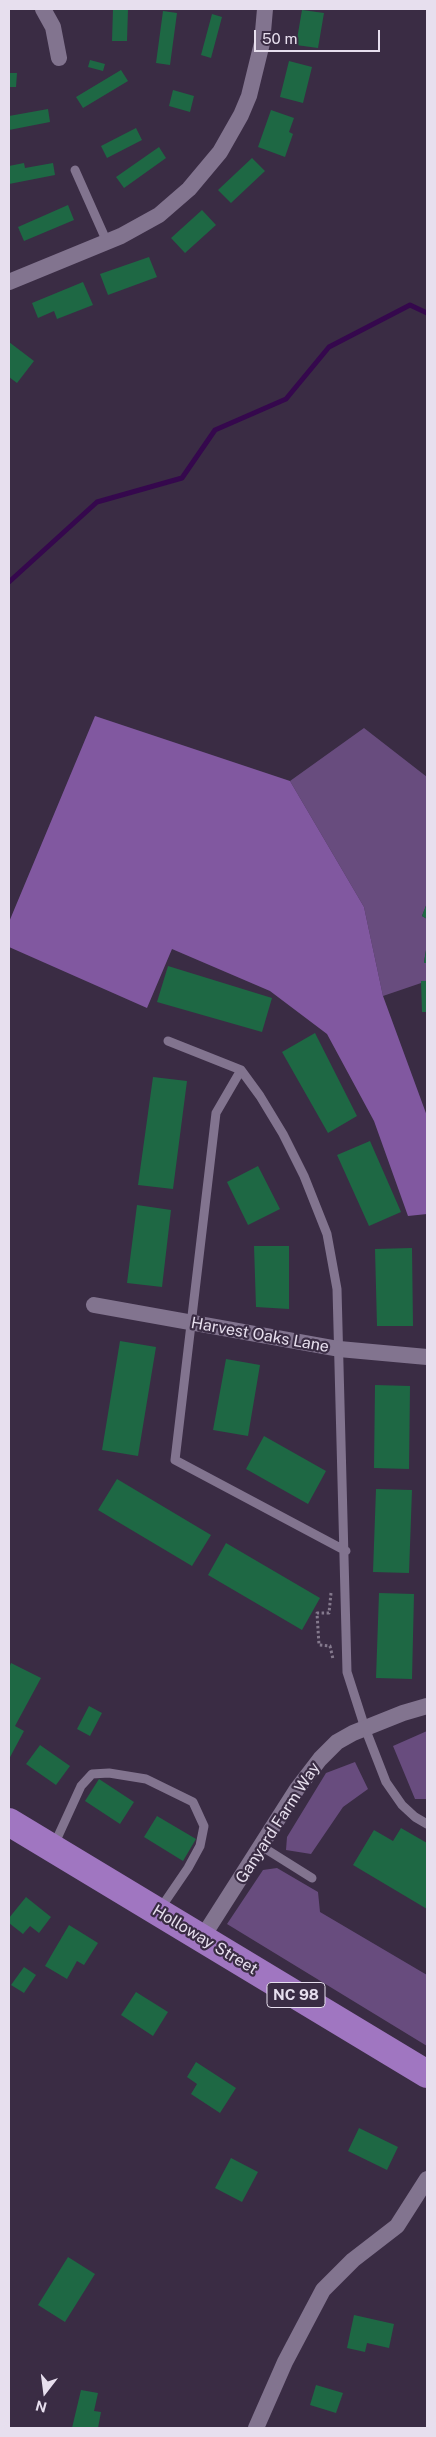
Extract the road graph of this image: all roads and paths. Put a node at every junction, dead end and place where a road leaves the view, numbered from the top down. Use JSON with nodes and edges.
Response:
{"nodes":[{"id":1,"x":42,"y":9,"type":"edge"},
{"id":2,"x":265,"y":9,"type":"edge"},
{"id":3,"x":59,"y":58,"type":"dead end"},
{"id":4,"x":76,"y":170,"type":"dead end"},
{"id":5,"x":107,"y":242,"type":"junction"},
{"id":6,"x":9,"y":282,"type":"edge"},
{"id":7,"x":168,"y":1041,"type":"dead end"},
{"id":8,"x":241,"y":1070,"type":"junction"},
{"id":9,"x":94,"y":1305,"type":"dead end"},
{"id":10,"x":192,"y":1323,"type":"junction"},
{"id":11,"x":338,"y":1349,"type":"junction"},
{"id":12,"x":427,"y":1357,"type":"edge"},
{"id":13,"x":346,"y":1551,"type":"junction"},
{"id":14,"x":331,"y":1587,"type":"dead end"},
{"id":15,"x":334,"y":1666,"type":"dead end"},
{"id":16,"x":427,"y":1706,"type":"edge"},
{"id":17,"x":365,"y":1728,"type":"junction"},
{"id":18,"x":9,"y":1823,"type":"edge"},
{"id":19,"x":427,"y":1824,"type":"edge"},
{"id":20,"x":261,"y":1846,"type":"junction"},
{"id":21,"x":53,"y":1848,"type":"junction"},
{"id":22,"x":312,"y":1878,"type":"dead end"},
{"id":23,"x":158,"y":1911,"type":"junction"},
{"id":24,"x":202,"y":1938,"type":"junction"},
{"id":25,"x":427,"y":2074,"type":"edge"},
{"id":26,"x":427,"y":2179,"type":"edge"},
{"id":27,"x":256,"y":2428,"type":"edge"}],
"edges":[{"from":1,"to":3,"type":"street"},
{"from":2,"to":5,"type":"street"},
{"from":4,"to":5,"type":"lane"},
{"from":5,"to":6,"type":"street"},
{"from":7,"to":8,"type":"lane"},
{"from":8,"to":10,"type":"lane"},
{"from":8,"to":11,"type":"lane"},
{"from":9,"to":10,"type":"street","name":"Harvest Oaks Lane"},
{"from":10,"to":11,"type":"street","name":"Harvest Oaks Lane"},
{"from":10,"to":13,"type":"lane"},
{"from":11,"to":12,"type":"street","name":"Harvest Oaks Lane"},
{"from":11,"to":13,"type":"lane"},
{"from":13,"to":17,"type":"lane"},
{"from":14,"to":15,"type":"path"},
{"from":16,"to":17,"type":"street","name":"Ganyard Farm Way"},
{"from":17,"to":19,"type":"lane"},
{"from":17,"to":20,"type":"street","name":"Ganyard Farm Way"},
{"from":18,"to":21,"type":"highway","name":"Holloway Street","number":"NC 98"},
{"from":20,"to":22,"type":"lane"},
{"from":20,"to":24,"type":"street","name":"Ganyard Farm Way"},
{"from":21,"to":23,"type":"highway","name":"Holloway Street","number":"NC 98"},
{"from":21,"to":23,"type":"lane"},
{"from":23,"to":24,"type":"highway","name":"Holloway Street","number":"NC 98"},
{"from":24,"to":25,"type":"highway","name":"Holloway Street","number":"NC 98"},
{"from":26,"to":27,"type":"street"}]}
